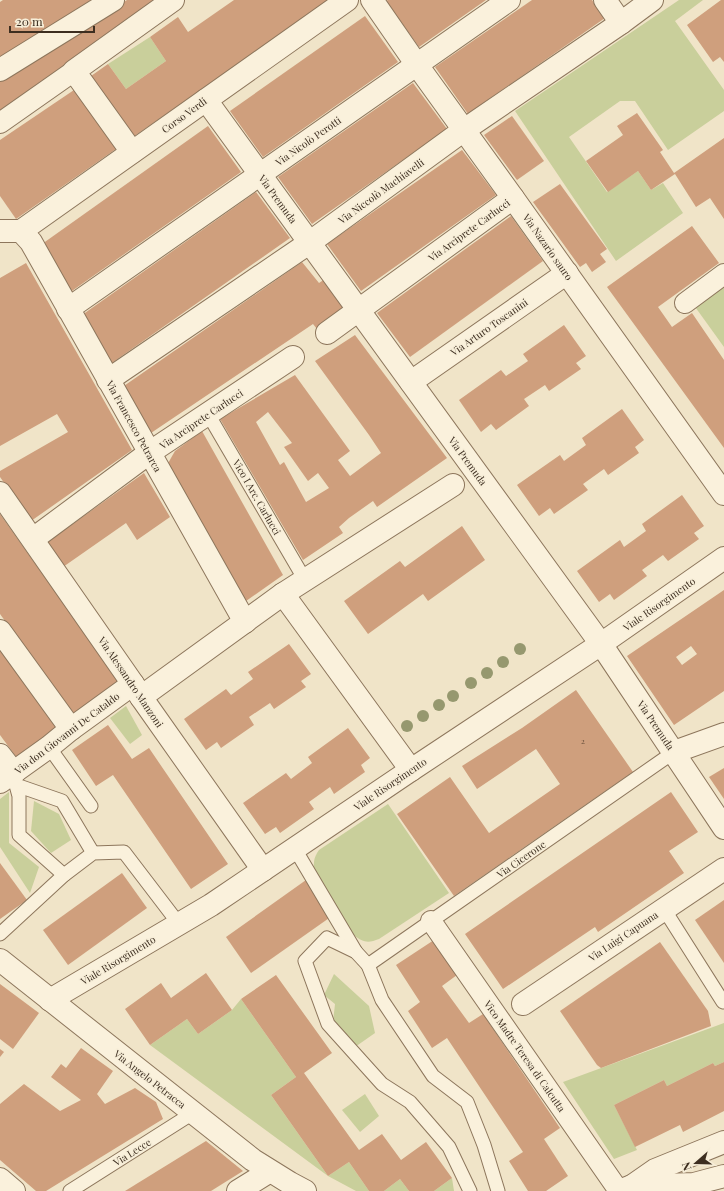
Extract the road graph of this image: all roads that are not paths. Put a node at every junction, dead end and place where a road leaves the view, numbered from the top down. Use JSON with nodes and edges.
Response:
{"nodes":[{"id":1,"x":113,"y":0,"type":"edge"},
{"id":2,"x":173,"y":0,"type":"edge"},
{"id":3,"x":347,"y":0,"type":"edge"},
{"id":4,"x":372,"y":0,"type":"edge"},
{"id":5,"x":509,"y":0,"type":"edge"},
{"id":6,"x":605,"y":0,"type":"edge"},
{"id":7,"x":652,"y":0,"type":"edge"},
{"id":8,"x":621,"y":23,"type":"junction"},
{"id":9,"x":416,"y":65,"type":"junction"},
{"id":10,"x":0,"y":70,"type":"edge"},
{"id":11,"x":74,"y":71,"type":"junction"},
{"id":12,"x":206,"y":100,"type":"junction"},
{"id":13,"x":0,"y":123,"type":"edge"},
{"id":14,"x":464,"y":130,"type":"junction"},
{"id":15,"x":132,"y":152,"type":"junction"},
{"id":16,"x":260,"y":174,"type":"junction"},
{"id":17,"x":513,"y":198,"type":"junction"},
{"id":18,"x":0,"y":231,"type":"edge"},
{"id":19,"x":21,"y":231,"type":"junction"},
{"id":20,"x":309,"y":243,"type":"junction"},
{"id":21,"x":567,"y":273,"type":"junction"},
{"id":22,"x":724,"y":274,"type":"edge"},
{"id":23,"x":685,"y":303,"type":"dead end"},
{"id":24,"x":68,"y":309,"type":"junction"},
{"id":25,"x":358,"y":310,"type":"junction"},
{"id":26,"x":327,"y":332,"type":"dead end"},
{"id":27,"x":292,"y":357,"type":"dead end"},
{"id":28,"x":108,"y":380,"type":"junction"},
{"id":29,"x":411,"y":382,"type":"junction"},
{"id":30,"x":208,"y":414,"type":"junction"},
{"id":31,"x":149,"y":453,"type":"junction"},
{"id":32,"x":453,"y":485,"type":"dead end"},
{"id":33,"x":0,"y":493,"type":"edge"},
{"id":34,"x":724,"y":494,"type":"edge"},
{"id":35,"x":33,"y":539,"type":"junction"},
{"id":36,"x":724,"y":558,"type":"edge"},
{"id":37,"x":305,"y":580,"type":"junction"},
{"id":38,"x":283,"y":594,"type":"junction"},
{"id":39,"x":245,"y":622,"type":"junction"},
{"id":40,"x":0,"y":631,"type":"edge"},
{"id":41,"x":601,"y":644,"type":"junction"},
{"id":42,"x":137,"y":691,"type":"junction"},
{"id":43,"x":71,"y":729,"type":"junction"},
{"id":44,"x":724,"y":734,"type":"edge"},
{"id":45,"x":49,"y":747,"type":"junction"},
{"id":46,"x":674,"y":752,"type":"junction"},
{"id":47,"x":0,"y":755,"type":"edge"},
{"id":48,"x":411,"y":770,"type":"junction"},
{"id":49,"x":10,"y":780,"type":"edge"},
{"id":50,"x":91,"y":806,"type":"dead end"},
{"id":51,"x":724,"y":828,"type":"edge"},
{"id":52,"x":295,"y":849,"type":"junction"},
{"id":53,"x":93,"y":853,"type":"junction"},
{"id":54,"x":724,"y":869,"type":"edge"},
{"id":55,"x":263,"y":870,"type":"junction"},
{"id":56,"x":64,"y":875,"type":"junction"},
{"id":57,"x":664,"y":909,"type":"junction"},
{"id":58,"x":431,"y":921,"type":"junction"},
{"id":59,"x":179,"y":924,"type":"junction"},
{"id":60,"x":0,"y":934,"type":"edge"},
{"id":61,"x":356,"y":952,"type":"junction"},
{"id":62,"x":0,"y":960,"type":"edge"},
{"id":63,"x":368,"y":965,"type":"junction"},
{"id":64,"x":50,"y":1000,"type":"junction"},
{"id":65,"x":723,"y":1002,"type":"edge"},
{"id":66,"x":523,"y":1004,"type":"dead end"},
{"id":67,"x":193,"y":1113,"type":"junction"},
{"id":68,"x":724,"y":1142,"type":"edge"},
{"id":69,"x":260,"y":1166,"type":"junction"},
{"id":70,"x":724,"y":1176,"type":"edge"},
{"id":71,"x":0,"y":1179,"type":"edge"},
{"id":72,"x":626,"y":1190,"type":"edge"},
{"id":73,"x":14,"y":1191,"type":"edge"},
{"id":74,"x":70,"y":1191,"type":"edge"},
{"id":75,"x":238,"y":1191,"type":"edge"},
{"id":76,"x":286,"y":1191,"type":"edge"},
{"id":77,"x":305,"y":1191,"type":"edge"},
{"id":78,"x":470,"y":1191,"type":"edge"},
{"id":79,"x":498,"y":1191,"type":"edge"}],
"edges":[{"from":1,"to":10,"type":"street"},
{"from":2,"to":11,"type":"street"},
{"from":3,"to":12,"type":"street","name":"Corso Verdi"},
{"from":4,"to":9,"type":"street","name":"Via Nazario sauro"},
{"from":5,"to":9,"type":"street","name":"Via Nicolò Perotti"},
{"from":6,"to":8,"type":"street"},
{"from":7,"to":8,"type":"street","name":"Via Niccolò Machiavelli"},
{"from":8,"to":14,"type":"street","name":"Via Niccolò Machiavelli"},
{"from":9,"to":14,"type":"street","name":"Via Nazario sauro"},
{"from":9,"to":16,"type":"street","name":"Via Nicolò Perotti"},
{"from":11,"to":13,"type":"street"},
{"from":11,"to":15,"type":"street"},
{"from":12,"to":15,"type":"street","name":"Corso Verdi"},
{"from":12,"to":16,"type":"street","name":"Via Premuda"},
{"from":14,"to":17,"type":"street","name":"Via Nazario sauro"},
{"from":14,"to":20,"type":"street","name":"Via Niccolò Machiavelli"},
{"from":15,"to":19,"type":"street","name":"Corso Verdi"},
{"from":16,"to":20,"type":"street","name":"Via Premuda"},
{"from":16,"to":24,"type":"street","name":"Via Nicolò Perotti"},
{"from":17,"to":21,"type":"street","name":"Via Nazario sauro"},
{"from":17,"to":25,"type":"street","name":"Via Arciprete Carlucci"},
{"from":18,"to":19,"type":"street"},
{"from":19,"to":24,"type":"street","name":"Via Francesco Petrarca"},
{"from":20,"to":25,"type":"street","name":"Via Premuda"},
{"from":20,"to":28,"type":"street","name":"Via Niccolò Machiavelli"},
{"from":21,"to":29,"type":"street","name":"Via Arturo Toscanini"},
{"from":21,"to":34,"type":"street","name":"Via Nazario sauro"},
{"from":22,"to":23,"type":"street"},
{"from":24,"to":28,"type":"street","name":"Via Francesco Petrarca"},
{"from":25,"to":26,"type":"street","name":"Via Arciprete Carlucci"},
{"from":25,"to":29,"type":"street","name":"Via Premuda"},
{"from":27,"to":30,"type":"street","name":"Via Arciprete Carlucci"},
{"from":28,"to":31,"type":"street","name":"Via Francesco Petrarca"},
{"from":29,"to":41,"type":"street","name":"Via Premuda"},
{"from":30,"to":31,"type":"street","name":"Via Arciprete Carlucci"},
{"from":30,"to":37,"type":"lane","name":"Vico I Arc. Carlucci"},
{"from":31,"to":35,"type":"street","name":"Via Arciprete Carlucci"},
{"from":31,"to":39,"type":"street","name":"Via Francesco Petrarca"},
{"from":32,"to":37,"type":"street","name":"Via don Giovanni De Cataldo"},
{"from":33,"to":35,"type":"street","name":"Via Alessandro Manzoni"},
{"from":35,"to":42,"type":"street","name":"Via Alessandro Manzoni"},
{"from":36,"to":41,"type":"street","name":"Viale Risorgimento"},
{"from":37,"to":38,"type":"street","name":"Via don Giovanni De Cataldo"},
{"from":38,"to":39,"type":"street","name":"Via don Giovanni De Cataldo"},
{"from":38,"to":48,"type":"street"},
{"from":39,"to":42,"type":"street","name":"Via don Giovanni De Cataldo"},
{"from":40,"to":43,"type":"street"},
{"from":41,"to":46,"type":"street","name":"Via Premuda"},
{"from":41,"to":48,"type":"street","name":"Viale Risorgimento"},
{"from":42,"to":43,"type":"street","name":"Via don Giovanni De Cataldo"},
{"from":42,"to":55,"type":"street","name":"Via Alessandro Manzoni"},
{"from":43,"to":45,"type":"street","name":"Via don Giovanni De Cataldo"},
{"from":44,"to":46,"type":"street"},
{"from":45,"to":49,"type":"street","name":"Via don Giovanni De Cataldo"},
{"from":45,"to":50,"type":"lane"},
{"from":46,"to":51,"type":"street","name":"Via Premuda"},
{"from":46,"to":58,"type":"lane","name":"Via Cicerone"},
{"from":47,"to":49,"type":"street"},
{"from":48,"to":52,"type":"street","name":"Viale Risorgimento"},
{"from":49,"to":53,"type":"lane"},
{"from":49,"to":56,"type":"lane"},
{"from":52,"to":55,"type":"street","name":"Viale Risorgimento"},
{"from":52,"to":61,"type":"lane"},
{"from":53,"to":56,"type":"lane"},
{"from":53,"to":59,"type":"lane"},
{"from":54,"to":57,"type":"street","name":"Via Luigi Capuana"},
{"from":55,"to":59,"type":"street","name":"Viale Risorgimento"},
{"from":56,"to":60,"type":"lane"},
{"from":57,"to":65,"type":"lane"},
{"from":57,"to":66,"type":"street","name":"Via Luigi Capuana"},
{"from":58,"to":63,"type":"lane","name":"Via Cicerone"},
{"from":58,"to":72,"type":"street","name":"Vico Madre Teresa di Calcutta"},
{"from":59,"to":64,"type":"street","name":"Viale Risorgimento"},
{"from":61,"to":63,"type":"lane"},
{"from":61,"to":78,"type":"lane"},
{"from":62,"to":64,"type":"street","name":"Via Angelo Petracca"},
{"from":63,"to":79,"type":"lane"},
{"from":64,"to":67,"type":"street","name":"Via Angelo Petracca"},
{"from":67,"to":69,"type":"street","name":"Via Angelo Petracca"},
{"from":67,"to":74,"type":"lane","name":"Via Lecce"},
{"from":68,"to":72,"type":"street"},
{"from":69,"to":75,"type":"street"},
{"from":69,"to":76,"type":"street"},
{"from":69,"to":77,"type":"street","name":"Via Angelo Petracca"},
{"from":70,"to":72,"type":"street"},
{"from":71,"to":73,"type":"street"}]}
